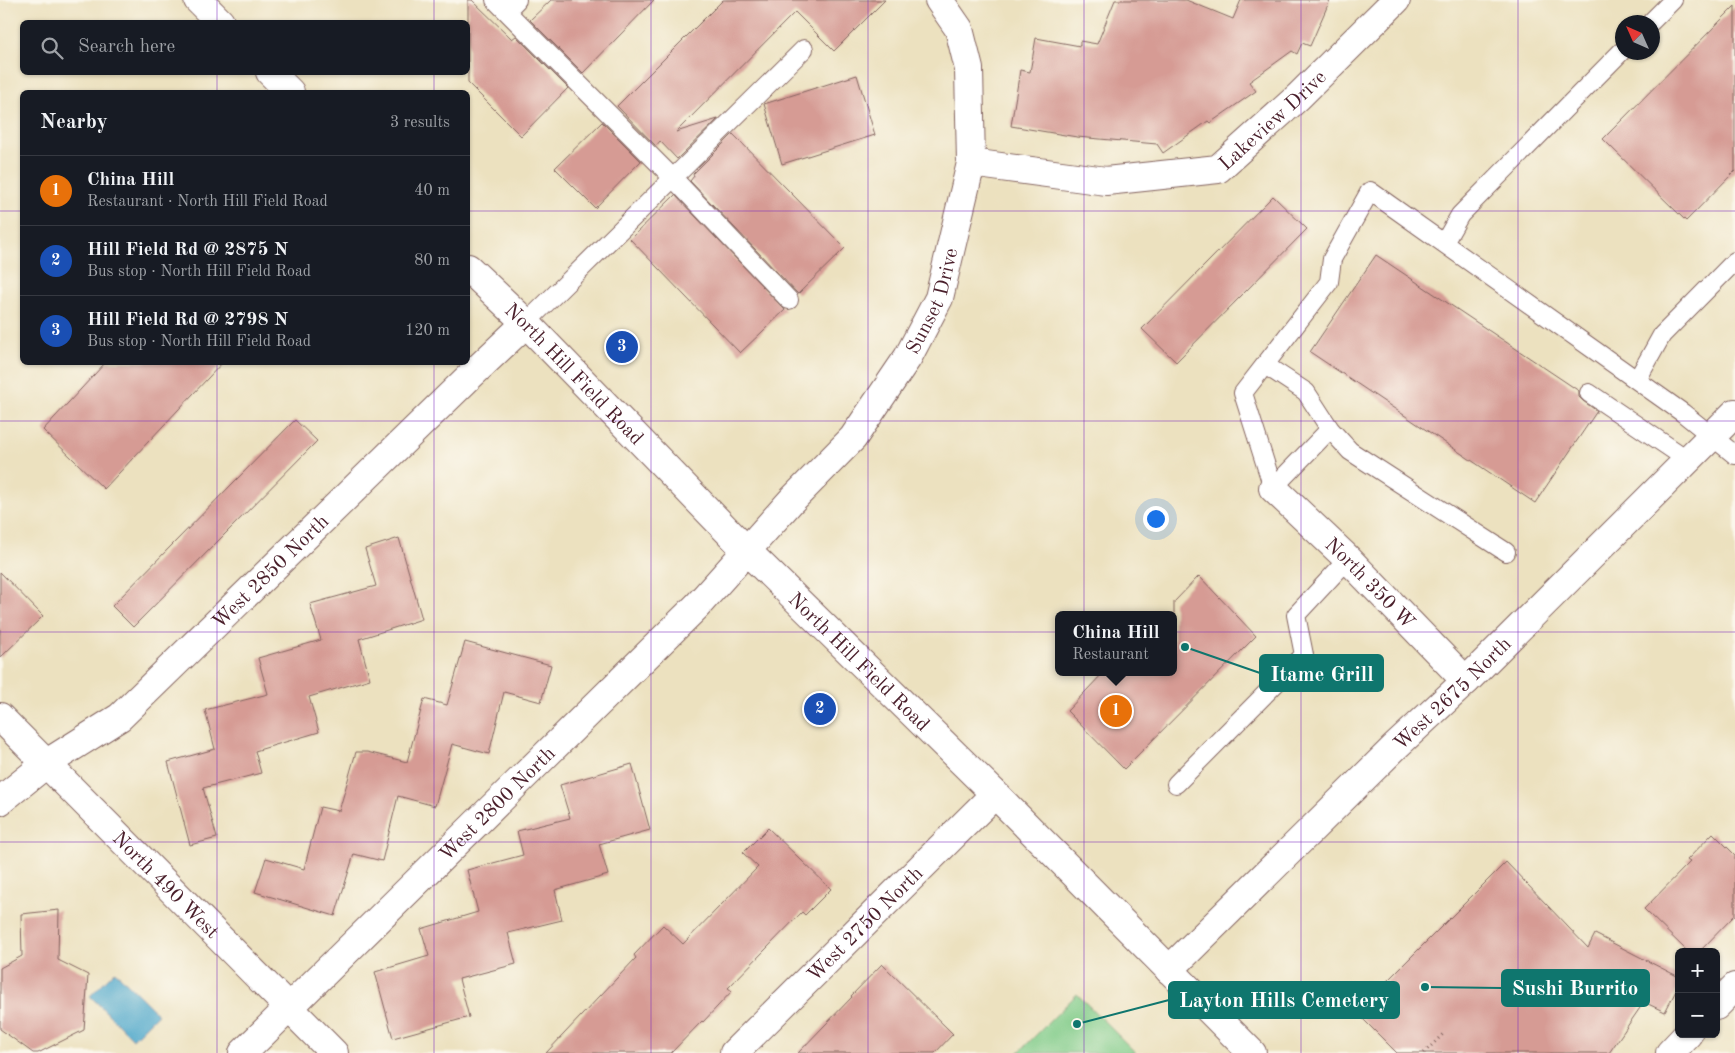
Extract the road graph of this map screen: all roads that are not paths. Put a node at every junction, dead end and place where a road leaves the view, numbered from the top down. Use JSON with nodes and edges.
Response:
{"nodes":[{"id":1,"x":198,"y":0,"type":"edge"},
{"id":2,"x":939,"y":0,"type":"edge"},
{"id":3,"x":1396,"y":0,"type":"edge"},
{"id":4,"x":1674,"y":0,"type":"edge"},
{"id":5,"x":506,"y":4,"type":"edge"},
{"id":6,"x":1658,"y":15,"type":"edge"},
{"id":7,"x":218,"y":20,"type":"edge"},
{"id":8,"x":804,"y":49,"type":"dead end"},
{"id":9,"x":1615,"y":58,"type":"edge"},
{"id":10,"x":273,"y":75,"type":"edge"},
{"id":11,"x":288,"y":90,"type":"edge"},
{"id":12,"x":971,"y":163,"type":"junction"},
{"id":13,"x":674,"y":179,"type":"junction"},
{"id":14,"x":1444,"y":243,"type":"junction"},
{"id":15,"x":1735,"y":261,"type":"edge"},
{"id":16,"x":470,"y":270,"type":"edge"},
{"id":17,"x":789,"y":300,"type":"dead end"},
{"id":18,"x":526,"y":323,"type":"junction"},
{"id":19,"x":1265,"y":365,"type":"junction"},
{"id":20,"x":1637,"y":380,"type":"junction"},
{"id":21,"x":1589,"y":393,"type":"dead end"},
{"id":22,"x":1735,"y":413,"type":"edge"},
{"id":23,"x":1330,"y":429,"type":"junction"},
{"id":24,"x":1712,"y":436,"type":"junction"},
{"id":25,"x":1735,"y":455,"type":"edge"},
{"id":26,"x":1688,"y":460,"type":"junction"},
{"id":27,"x":1273,"y":488,"type":"junction"},
{"id":28,"x":746,"y":550,"type":"junction"},
{"id":29,"x":1506,"y":552,"type":"dead end"},
{"id":30,"x":1348,"y":559,"type":"junction"},
{"id":31,"x":1466,"y":681,"type":"junction"},
{"id":32,"x":0,"y":717,"type":"edge"},
{"id":33,"x":46,"y":763,"type":"junction"},
{"id":34,"x":1176,"y":784,"type":"dead end"},
{"id":35,"x":995,"y":794,"type":"junction"},
{"id":36,"x":0,"y":801,"type":"edge"},
{"id":37,"x":1169,"y":970,"type":"junction"},
{"id":38,"x":1735,"y":988,"type":"edge"},
{"id":39,"x":1720,"y":1002,"type":"edge"},
{"id":40,"x":289,"y":1007,"type":"junction"},
{"id":41,"x":1684,"y":1038,"type":"edge"},
{"id":42,"x":243,"y":1053,"type":"edge"},
{"id":43,"x":334,"y":1053,"type":"edge"},
{"id":44,"x":734,"y":1053,"type":"edge"},
{"id":45,"x":1252,"y":1053,"type":"edge"},
{"id":46,"x":1670,"y":1053,"type":"edge"}],
"edges":[{"from":1,"to":7,"type":"street"},
{"from":2,"to":12,"type":"street","name":"Sunset Drive"},
{"from":3,"to":12,"type":"street","name":"Lakeview Drive"},
{"from":4,"to":6,"type":"lane"},
{"from":5,"to":13,"type":"lane"},
{"from":8,"to":13,"type":"lane"},
{"from":9,"to":14,"type":"lane"},
{"from":10,"to":11,"type":"street"},
{"from":12,"to":28,"type":"street","name":"Sunset Drive"},
{"from":13,"to":17,"type":"lane"},
{"from":13,"to":18,"type":"lane"},
{"from":14,"to":19,"type":"lane"},
{"from":14,"to":20,"type":"lane"},
{"from":15,"to":20,"type":"lane"},
{"from":16,"to":18,"type":"street","name":"North Hill Field Road"},
{"from":18,"to":28,"type":"street","name":"North Hill Field Road"},
{"from":18,"to":33,"type":"street","name":"West 2850 North"},
{"from":19,"to":23,"type":"lane"},
{"from":19,"to":27,"type":"lane"},
{"from":20,"to":24,"type":"lane"},
{"from":21,"to":26,"type":"lane"},
{"from":22,"to":24,"type":"street","name":"West 2675 North"},
{"from":23,"to":27,"type":"lane"},
{"from":23,"to":29,"type":"lane"},
{"from":24,"to":25,"type":"lane"},
{"from":24,"to":26,"type":"street","name":"West 2675 North"},
{"from":26,"to":31,"type":"street","name":"West 2675 North"},
{"from":27,"to":30,"type":"street","name":"North 350 W"},
{"from":28,"to":35,"type":"street","name":"North Hill Field Road"},
{"from":28,"to":40,"type":"street","name":"West 2800 North"},
{"from":30,"to":31,"type":"street","name":"North 350 W"},
{"from":30,"to":34,"type":"lane"},
{"from":31,"to":37,"type":"street","name":"West 2675 North"},
{"from":32,"to":33,"type":"street","name":"North 490 West"},
{"from":33,"to":36,"type":"street","name":"West 2850 North"},
{"from":33,"to":40,"type":"street","name":"North 490 West"},
{"from":35,"to":37,"type":"street","name":"North Hill Field Road"},
{"from":35,"to":44,"type":"street","name":"West 2750 North"},
{"from":37,"to":45,"type":"street","name":"North Hill Field Road"},
{"from":38,"to":39,"type":"street"},
{"from":40,"to":42,"type":"street","name":"West 2800 North"},
{"from":40,"to":43,"type":"street","name":"North 490 West"},
{"from":41,"to":46,"type":"street"}]}
